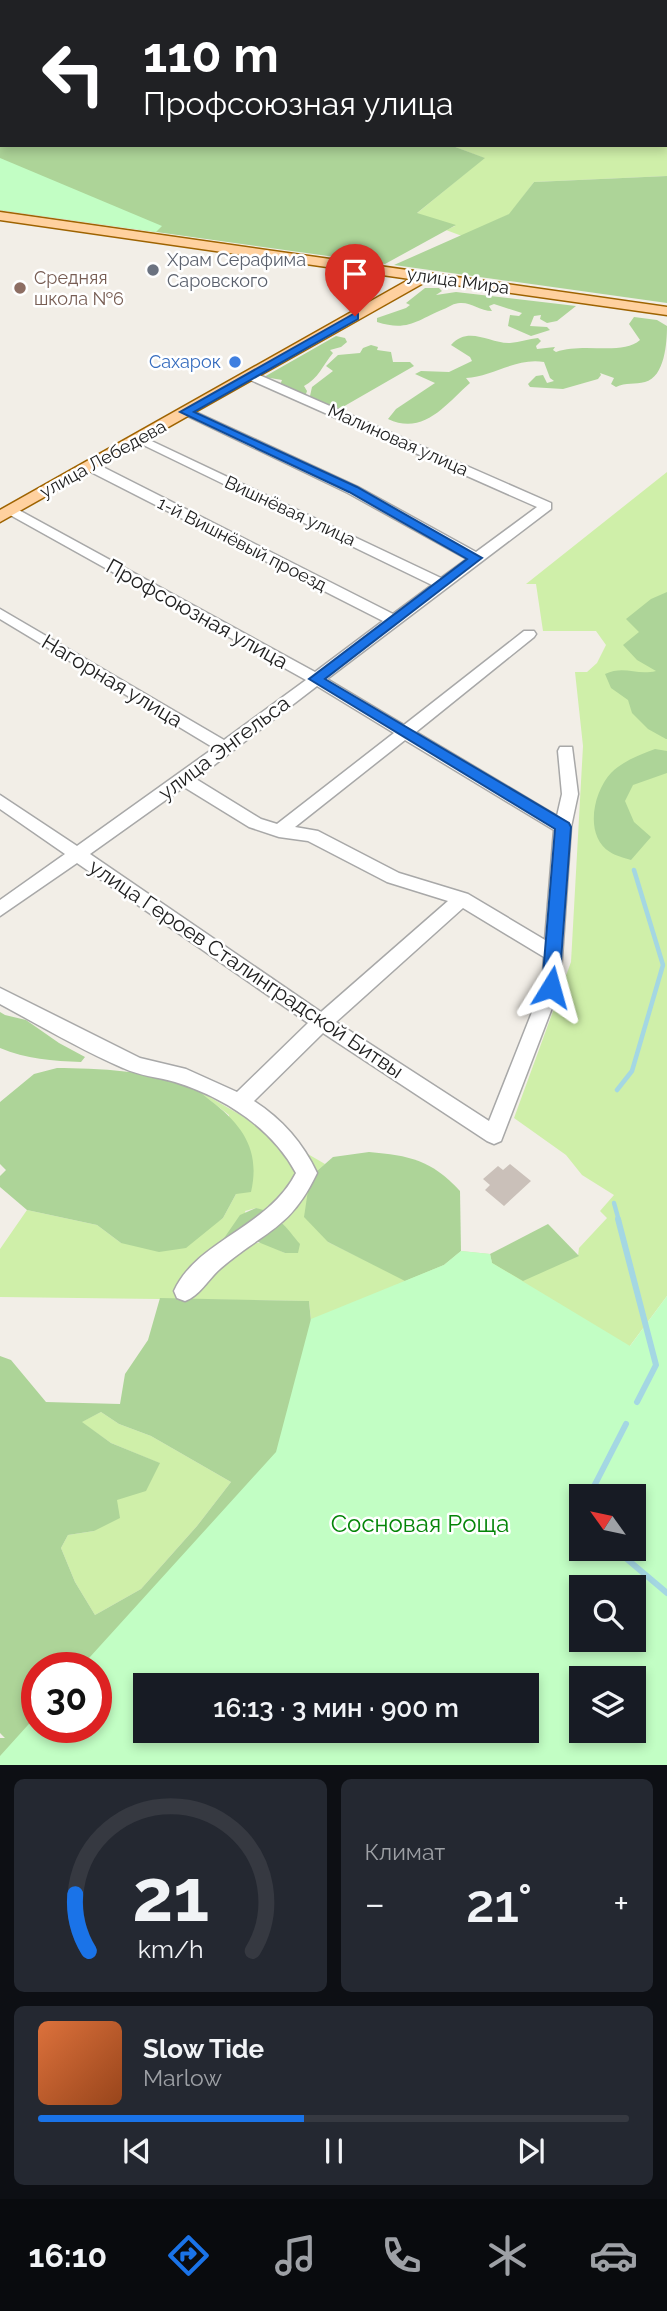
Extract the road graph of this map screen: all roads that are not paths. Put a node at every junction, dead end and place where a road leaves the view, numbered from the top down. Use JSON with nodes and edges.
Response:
{"nodes":[{"id":1,"x":0,"y":216,"type":"edge"},
{"id":2,"x":425,"y":276,"type":"junction"},
{"id":3,"x":667,"y":311,"type":"edge"},
{"id":4,"x":250,"y":375,"type":"junction"},
{"id":5,"x":185,"y":412,"type":"junction"},
{"id":6,"x":138,"y":439,"type":"junction"},
{"id":7,"x":90,"y":466,"type":"junction"},
{"id":8,"x":546,"y":506,"type":"joint"},
{"id":9,"x":5,"y":514,"type":"edge"},
{"id":10,"x":475,"y":558,"type":"junction"},
{"id":11,"x":442,"y":584,"type":"junction"},
{"id":12,"x":0,"y":613,"type":"edge"},
{"id":13,"x":394,"y":621,"type":"junction"},
{"id":14,"x":529,"y":634,"type":"dead end"},
{"id":15,"x":316,"y":679,"type":"junction"},
{"id":16,"x":406,"y":732,"type":"junction"},
{"id":17,"x":225,"y":748,"type":"junction"},
{"id":18,"x":566,"y":751,"type":"dead end"},
{"id":19,"x":184,"y":779,"type":"junction"},
{"id":20,"x":0,"y":801,"type":"edge"},
{"id":21,"x":563,"y":827,"type":"junction"},
{"id":22,"x":279,"y":831,"type":"junction"},
{"id":23,"x":77,"y":854,"type":"junction"},
{"id":24,"x":461,"y":899,"type":"junction"},
{"id":25,"x":0,"y":909,"type":"edge"},
{"id":26,"x":555,"y":955,"type":"junction"},
{"id":27,"x":0,"y":995,"type":"edge"},
{"id":28,"x":321,"y":1022,"type":"junction"},
{"id":29,"x":240,"y":1102,"type":"junction"},
{"id":30,"x":185,"y":1291,"type":"dead end"}],
"edges":[{"from":1,"to":2,"type":"main road","name":"улица Мира"},
{"from":2,"to":3,"type":"main road","name":"улица Мира"},
{"from":2,"to":4,"type":"main road","name":"улица Лебедева"},
{"from":4,"to":5,"type":"main road","name":"улица Лебедева"},
{"from":4,"to":8,"type":"street","name":"Малиновая улица"},
{"from":5,"to":6,"type":"main road","name":"улица Лебедева"},
{"from":5,"to":10,"type":"street"},
{"from":6,"to":7,"type":"main road","name":"улица Лебедева"},
{"from":6,"to":11,"type":"street","name":"Вишнёвая улица"},
{"from":7,"to":9,"type":"main road","name":"улица Лебедева"},
{"from":7,"to":13,"type":"street","name":"1-й Вишнёвый проезд"},
{"from":8,"to":10,"type":"street","name":"улица Энгельса"},
{"from":9,"to":15,"type":"street","name":"Профсоюзная улица"},
{"from":10,"to":11,"type":"street","name":"улица Энгельса"},
{"from":11,"to":13,"type":"street","name":"улица Энгельса"},
{"from":12,"to":17,"type":"street","name":"Нагорная улица"},
{"from":13,"to":15,"type":"street","name":"улица Энгельса"},
{"from":14,"to":16,"type":"street"},
{"from":15,"to":16,"type":"street","name":"Профсоюзная улица"},
{"from":15,"to":17,"type":"street","name":"улица Энгельса"},
{"from":16,"to":21,"type":"street","name":"Профсоюзная улица"},
{"from":16,"to":22,"type":"street"},
{"from":17,"to":19,"type":"street","name":"улица Энгельса"},
{"from":18,"to":21,"type":"street"},
{"from":19,"to":22,"type":"street"},
{"from":19,"to":23,"type":"street","name":"улица Энгельса"},
{"from":20,"to":23,"type":"street","name":"улица Героев Сталинградской Битвы"},
{"from":21,"to":26,"type":"street"},
{"from":22,"to":24,"type":"street"},
{"from":23,"to":25,"type":"street","name":"улица Энгельса"},
{"from":23,"to":28,"type":"street","name":"улица Героев Сталинградской Битвы"},
{"from":24,"to":26,"type":"street"},
{"from":24,"to":28,"type":"street"},
{"from":26,"to":28,"type":"street","name":"улица Героев Сталинградской Битвы"},
{"from":27,"to":29,"type":"street"},
{"from":28,"to":29,"type":"street"},
{"from":29,"to":30,"type":"street"}]}
